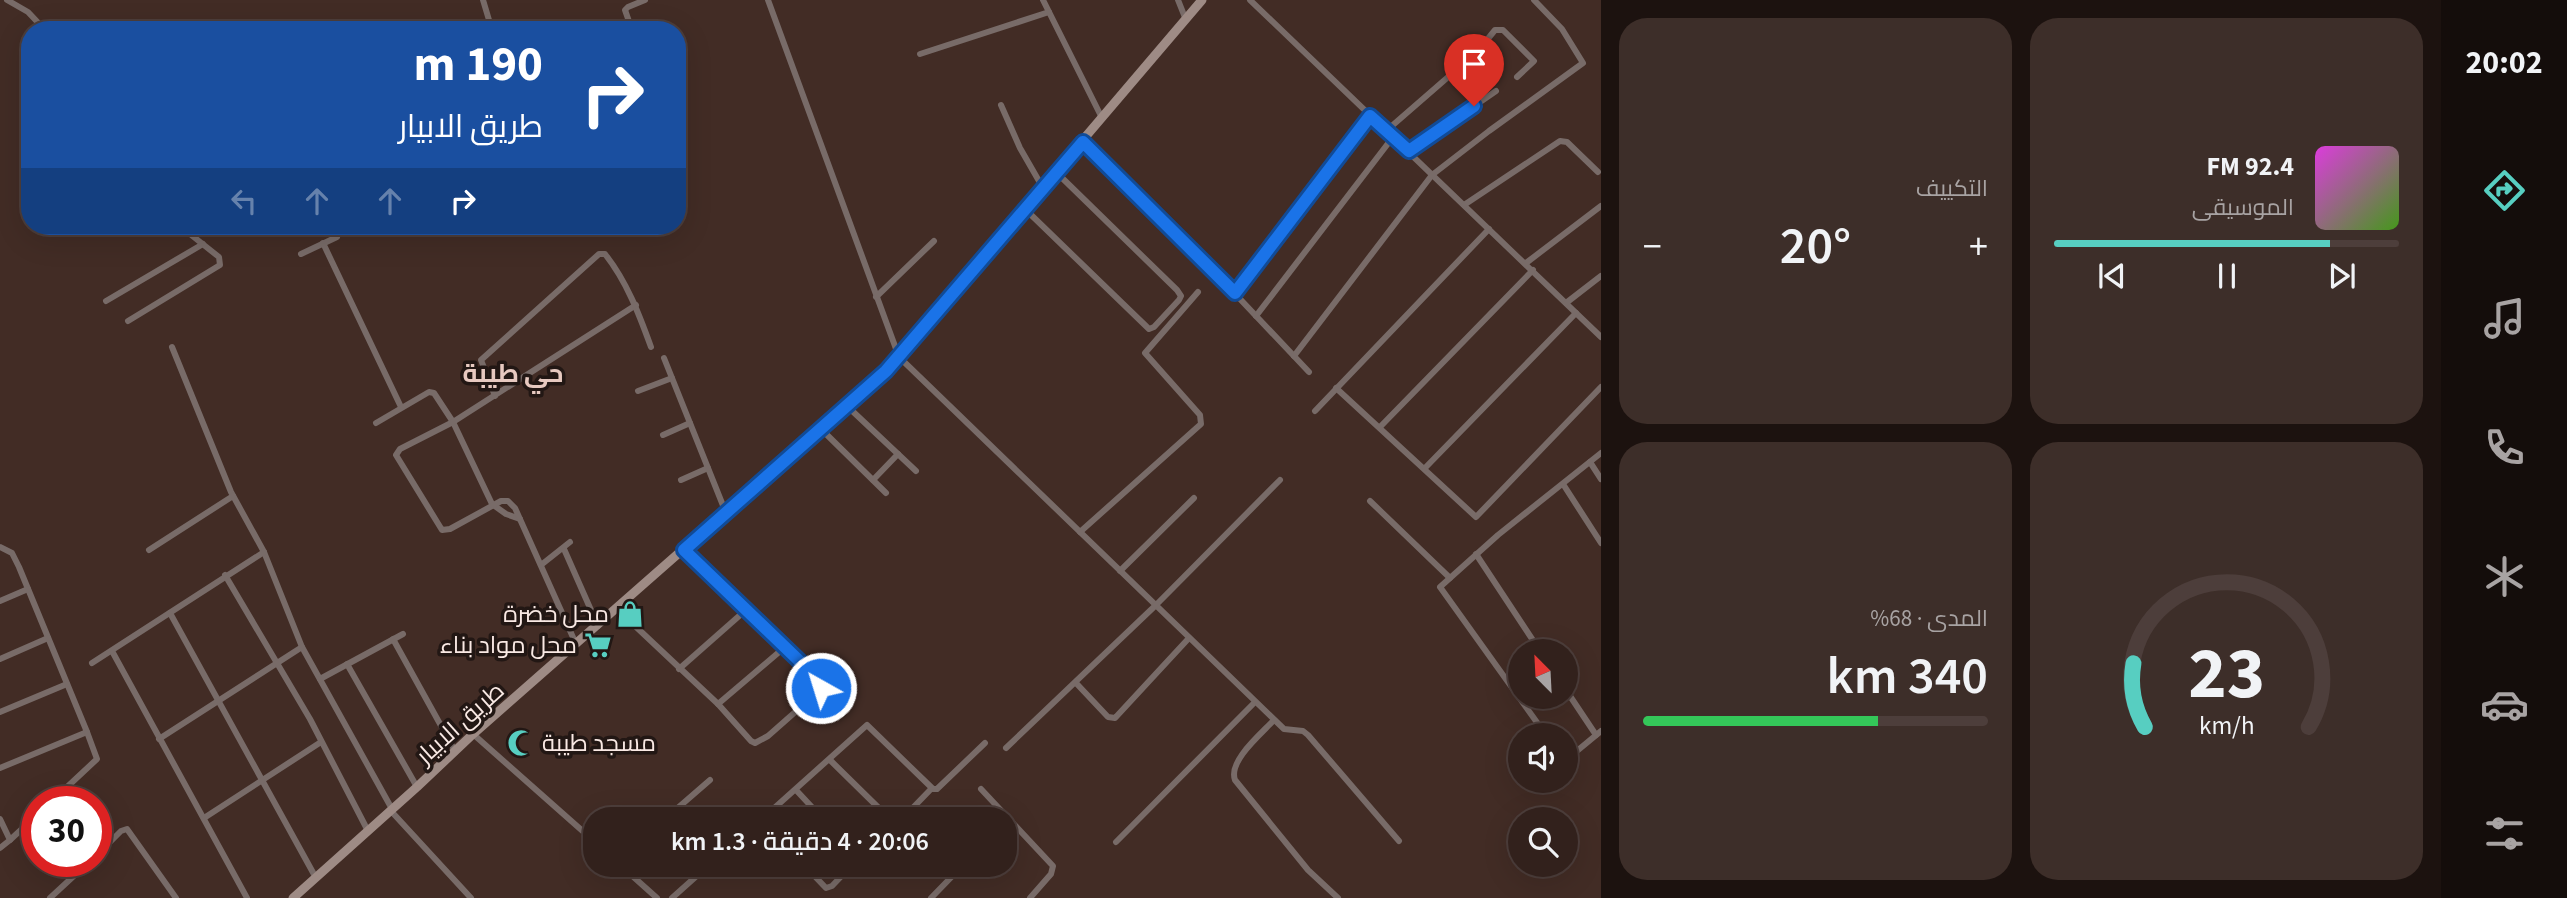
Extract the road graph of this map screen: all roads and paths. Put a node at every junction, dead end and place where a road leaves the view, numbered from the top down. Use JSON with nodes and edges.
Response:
{"nodes":[{"id":1,"x":7,"y":0,"type":"edge"},
{"id":2,"x":483,"y":0,"type":"edge"},
{"id":3,"x":645,"y":0,"type":"edge"},
{"id":4,"x":768,"y":0,"type":"edge"},
{"id":5,"x":1045,"y":0,"type":"edge"},
{"id":6,"x":1178,"y":0,"type":"edge"},
{"id":7,"x":1202,"y":0,"type":"edge"},
{"id":8,"x":1250,"y":0,"type":"edge"},
{"id":9,"x":1534,"y":0,"type":"edge"},
{"id":10,"x":1049,"y":12,"type":"junction"},
{"id":11,"x":1186,"y":20,"type":"junction"},
{"id":12,"x":36,"y":21,"type":"edge"},
{"id":13,"x":489,"y":21,"type":"edge"},
{"id":14,"x":629,"y":21,"type":"edge"},
{"id":15,"x":920,"y":54,"type":"dead end"},
{"id":16,"x":1517,"y":76,"type":"dead end"},
{"id":17,"x":1496,"y":91,"type":"dead end"},
{"id":18,"x":1001,"y":105,"type":"dead end"},
{"id":19,"x":1370,"y":116,"type":"junction"},
{"id":20,"x":1102,"y":118,"type":"junction"},
{"id":21,"x":1386,"y":131,"type":"junction"},
{"id":22,"x":1393,"y":137,"type":"junction"},
{"id":23,"x":1083,"y":142,"type":"junction"},
{"id":24,"x":1409,"y":151,"type":"junction"},
{"id":25,"x":1598,"y":172,"type":"dead end"},
{"id":26,"x":1057,"y":173,"type":"junction"},
{"id":27,"x":1432,"y":175,"type":"junction"},
{"id":28,"x":1043,"y":188,"type":"junction"},
{"id":29,"x":1464,"y":205,"type":"junction"},
{"id":30,"x":1601,"y":206,"type":"edge"},
{"id":31,"x":1025,"y":209,"type":"junction"},
{"id":32,"x":1489,"y":229,"type":"junction"},
{"id":33,"x":192,"y":235,"type":"edge"},
{"id":34,"x":337,"y":237,"type":"dead end"},
{"id":35,"x":934,"y":241,"type":"dead end"},
{"id":36,"x":323,"y":243,"type":"junction"},
{"id":37,"x":203,"y":244,"type":"junction"},
{"id":38,"x":302,"y":254,"type":"dead end"},
{"id":39,"x":1526,"y":263,"type":"junction"},
{"id":40,"x":1533,"y":270,"type":"junction"},
{"id":41,"x":1601,"y":276,"type":"edge"},
{"id":42,"x":1198,"y":292,"type":"dead end"},
{"id":43,"x":1235,"y":293,"type":"junction"},
{"id":44,"x":876,"y":297,"type":"junction"},
{"id":45,"x":106,"y":302,"type":"dead end"},
{"id":46,"x":1566,"y":303,"type":"junction"},
{"id":47,"x":636,"y":305,"type":"junction"},
{"id":48,"x":1576,"y":313,"type":"junction"},
{"id":49,"x":1256,"y":316,"type":"junction"},
{"id":50,"x":128,"y":321,"type":"dead end"},
{"id":51,"x":1601,"y":337,"type":"edge"},
{"id":52,"x":172,"y":347,"type":"dead end"},
{"id":53,"x":651,"y":347,"type":"dead end"},
{"id":54,"x":1294,"y":356,"type":"junction"},
{"id":55,"x":899,"y":357,"type":"junction"},
{"id":56,"x":664,"y":358,"type":"dead end"},
{"id":57,"x":1309,"y":372,"type":"dead end"},
{"id":58,"x":672,"y":378,"type":"junction"},
{"id":59,"x":1601,"y":387,"type":"edge"},
{"id":60,"x":1336,"y":388,"type":"junction"},
{"id":61,"x":638,"y":391,"type":"dead end"},
{"id":62,"x":495,"y":396,"type":"junction"},
{"id":63,"x":847,"y":406,"type":"junction"},
{"id":64,"x":401,"y":407,"type":"junction"},
{"id":65,"x":1315,"y":411,"type":"dead end"},
{"id":66,"x":376,"y":422,"type":"dead end"},
{"id":67,"x":453,"y":422,"type":"junction"},
{"id":68,"x":690,"y":423,"type":"junction"},
{"id":69,"x":1380,"y":427,"type":"junction"},
{"id":70,"x":821,"y":429,"type":"junction"},
{"id":71,"x":663,"y":435,"type":"dead end"},
{"id":72,"x":1601,"y":453,"type":"edge"},
{"id":73,"x":898,"y":454,"type":"junction"},
{"id":74,"x":1590,"y":462,"type":"junction"},
{"id":75,"x":708,"y":468,"type":"junction"},
{"id":76,"x":1425,"y":468,"type":"junction"},
{"id":77,"x":916,"y":471,"type":"dead end"},
{"id":78,"x":1601,"y":479,"type":"edge"},
{"id":79,"x":681,"y":480,"type":"dead end"},
{"id":80,"x":873,"y":480,"type":"junction"},
{"id":81,"x":1280,"y":480,"type":"dead end"},
{"id":82,"x":1563,"y":484,"type":"junction"},
{"id":83,"x":886,"y":493,"type":"dead end"},
{"id":84,"x":233,"y":496,"type":"junction"},
{"id":85,"x":1194,"y":498,"type":"dead end"},
{"id":86,"x":1370,"y":501,"type":"dead end"},
{"id":87,"x":492,"y":504,"type":"junction"},
{"id":88,"x":726,"y":513,"type":"junction"},
{"id":89,"x":1080,"y":532,"type":"junction"},
{"id":90,"x":570,"y":542,"type":"dead end"},
{"id":91,"x":1601,"y":543,"type":"edge"},
{"id":92,"x":0,"y":547,"type":"edge"},
{"id":93,"x":564,"y":548,"type":"junction"},
{"id":94,"x":149,"y":550,"type":"dead end"},
{"id":95,"x":684,"y":550,"type":"junction"},
{"id":96,"x":264,"y":552,"type":"junction"},
{"id":97,"x":1476,"y":554,"type":"junction"},
{"id":98,"x":541,"y":565,"type":"junction"},
{"id":99,"x":1120,"y":570,"type":"junction"},
{"id":100,"x":225,"y":575,"type":"junction"},
{"id":101,"x":1450,"y":578,"type":"junction"},
{"id":102,"x":28,"y":589,"type":"junction"},
{"id":103,"x":0,"y":601,"type":"edge"},
{"id":104,"x":1156,"y":605,"type":"junction"},
{"id":105,"x":617,"y":609,"type":"junction"},
{"id":106,"x":747,"y":609,"type":"junction"},
{"id":107,"x":170,"y":613,"type":"junction"},
{"id":108,"x":598,"y":626,"type":"junction"},
{"id":109,"x":403,"y":634,"type":"dead end"},
{"id":110,"x":48,"y":638,"type":"junction"},
{"id":111,"x":1189,"y":638,"type":"junction"},
{"id":112,"x":393,"y":639,"type":"junction"},
{"id":113,"x":1532,"y":639,"type":"edge"},
{"id":114,"x":576,"y":645,"type":"junction"},
{"id":115,"x":302,"y":647,"type":"junction"},
{"id":116,"x":785,"y":647,"type":"junction"},
{"id":117,"x":112,"y":651,"type":"junction"},
{"id":118,"x":0,"y":659,"type":"edge"},
{"id":119,"x":92,"y":663,"type":"dead end"},
{"id":120,"x":277,"y":663,"type":"junction"},
{"id":121,"x":347,"y":664,"type":"junction"},
{"id":122,"x":679,"y":669,"type":"junction"},
{"id":123,"x":320,"y":679,"type":"junction"},
{"id":124,"x":1076,"y":683,"type":"junction"},
{"id":125,"x":67,"y":684,"type":"junction"},
{"id":126,"x":219,"y":701,"type":"junction"},
{"id":127,"x":1255,"y":702,"type":"junction"},
{"id":128,"x":718,"y":704,"type":"junction"},
{"id":129,"x":1578,"y":706,"type":"edge"},
{"id":130,"x":0,"y":712,"type":"edge"},
{"id":131,"x":1274,"y":720,"type":"junction"},
{"id":132,"x":1537,"y":723,"type":"edge"},
{"id":133,"x":87,"y":732,"type":"junction"},
{"id":134,"x":1599,"y":733,"type":"edge"},
{"id":135,"x":473,"y":734,"type":"junction"},
{"id":136,"x":159,"y":739,"type":"junction"},
{"id":137,"x":321,"y":742,"type":"junction"},
{"id":138,"x":985,"y":743,"type":"dead end"},
{"id":139,"x":1006,"y":748,"type":"dead end"},
{"id":140,"x":1578,"y":750,"type":"edge"},
{"id":141,"x":455,"y":751,"type":"junction"},
{"id":142,"x":830,"y":760,"type":"junction"},
{"id":143,"x":0,"y":768,"type":"edge"},
{"id":144,"x":264,"y":780,"type":"junction"},
{"id":145,"x":710,"y":780,"type":"dead end"},
{"id":146,"x":68,"y":786,"type":"edge"},
{"id":147,"x":417,"y":787,"type":"junction"},
{"id":148,"x":931,"y":789,"type":"junction"},
{"id":149,"x":981,"y":789,"type":"dead end"},
{"id":150,"x":796,"y":790,"type":"junction"},
{"id":151,"x":679,"y":807,"type":"edge"},
{"id":152,"x":776,"y":807,"type":"edge"},
{"id":153,"x":812,"y":807,"type":"edge"},
{"id":154,"x":878,"y":807,"type":"edge"},
{"id":155,"x":914,"y":807,"type":"edge"},
{"id":156,"x":996,"y":807,"type":"edge"},
{"id":157,"x":391,"y":810,"type":"junction"},
{"id":158,"x":204,"y":818,"type":"junction"},
{"id":159,"x":0,"y":819,"type":"edge"},
{"id":160,"x":21,"y":829,"type":"edge"},
{"id":161,"x":368,"y":831,"type":"junction"},
{"id":162,"x":583,"y":831,"type":"edge"},
{"id":163,"x":1017,"y":831,"type":"edge"},
{"id":164,"x":9,"y":840,"type":"junction"},
{"id":165,"x":112,"y":840,"type":"edge"},
{"id":166,"x":1399,"y":841,"type":"dead end"},
{"id":167,"x":1116,"y":842,"type":"dead end"},
{"id":168,"x":0,"y":848,"type":"edge"},
{"id":169,"x":73,"y":877,"type":"edge"},
{"id":170,"x":634,"y":877,"type":"edge"},
{"id":171,"x":695,"y":877,"type":"edge"},
{"id":172,"x":815,"y":877,"type":"edge"},
{"id":173,"x":841,"y":877,"type":"edge"},
{"id":174,"x":951,"y":877,"type":"edge"},
{"id":175,"x":316,"y":878,"type":"junction"},
{"id":176,"x":50,"y":898,"type":"edge"},
{"id":177,"x":176,"y":898,"type":"edge"},
{"id":178,"x":247,"y":898,"type":"edge"},
{"id":179,"x":293,"y":898,"type":"edge"},
{"id":180,"x":471,"y":898,"type":"edge"},
{"id":181,"x":657,"y":898,"type":"edge"},
{"id":182,"x":672,"y":898,"type":"edge"},
{"id":183,"x":931,"y":898,"type":"edge"},
{"id":184,"x":1030,"y":898,"type":"edge"},
{"id":185,"x":1338,"y":898,"type":"edge"}],
"edges":[{"from":1,"to":12,"type":"street"},
{"from":2,"to":13,"type":"street"},
{"from":3,"to":14,"type":"street"},
{"from":4,"to":44,"type":"street"},
{"from":5,"to":10,"type":"street"},
{"from":6,"to":11,"type":"street"},
{"from":7,"to":11,"type":"main road","name":"طريق الابيار"},
{"from":8,"to":19,"type":"street"},
{"from":9,"to":27,"type":"street"},
{"from":10,"to":15,"type":"street"},
{"from":10,"to":20,"type":"street"},
{"from":11,"to":20,"type":"main road","name":"طريق الابيار"},
{"from":16,"to":21,"type":"street"},
{"from":17,"to":24,"type":"street"},
{"from":18,"to":28,"type":"street"},
{"from":19,"to":21,"type":"street"},
{"from":19,"to":43,"type":"street"},
{"from":20,"to":23,"type":"main road","name":"طريق الابيار"},
{"from":21,"to":22,"type":"street"},
{"from":22,"to":24,"type":"street"},
{"from":22,"to":49,"type":"street"},
{"from":23,"to":26,"type":"main road","name":"طريق الابيار"},
{"from":23,"to":43,"type":"street"},
{"from":24,"to":27,"type":"street"},
{"from":25,"to":29,"type":"street"},
{"from":26,"to":28,"type":"main road","name":"طريق الابيار"},
{"from":26,"to":31,"type":"street"},
{"from":27,"to":29,"type":"street"},
{"from":27,"to":54,"type":"street"},
{"from":28,"to":31,"type":"main road","name":"طريق الابيار"},
{"from":29,"to":32,"type":"street"},
{"from":30,"to":39,"type":"street"},
{"from":31,"to":55,"type":"main road","name":"طريق الابيار"},
{"from":32,"to":39,"type":"street"},
{"from":32,"to":60,"type":"street"},
{"from":33,"to":37,"type":"street"},
{"from":34,"to":36,"type":"street"},
{"from":35,"to":44,"type":"street"},
{"from":36,"to":38,"type":"street"},
{"from":36,"to":64,"type":"street"},
{"from":37,"to":45,"type":"street"},
{"from":37,"to":50,"type":"street"},
{"from":39,"to":40,"type":"street"},
{"from":40,"to":46,"type":"street"},
{"from":40,"to":69,"type":"street"},
{"from":41,"to":46,"type":"street"},
{"from":42,"to":89,"type":"street"},
{"from":43,"to":49,"type":"street"},
{"from":44,"to":55,"type":"street"},
{"from":46,"to":48,"type":"street"},
{"from":47,"to":53,"type":"street"},
{"from":47,"to":62,"type":"street"},
{"from":47,"to":62,"type":"street"},
{"from":48,"to":51,"type":"street"},
{"from":48,"to":76,"type":"street"},
{"from":49,"to":54,"type":"street"},
{"from":52,"to":84,"type":"street"},
{"from":54,"to":57,"type":"street"},
{"from":55,"to":63,"type":"main road","name":"طريق الابيار"},
{"from":55,"to":89,"type":"street"},
{"from":56,"to":58,"type":"street"},
{"from":58,"to":61,"type":"street"},
{"from":58,"to":68,"type":"street"},
{"from":59,"to":76,"type":"street"},
{"from":60,"to":65,"type":"street"},
{"from":60,"to":69,"type":"street"},
{"from":62,"to":67,"type":"street"},
{"from":63,"to":70,"type":"main road","name":"طريق الابيار"},
{"from":63,"to":73,"type":"street"},
{"from":64,"to":66,"type":"street"},
{"from":64,"to":67,"type":"street"},
{"from":67,"to":87,"type":"street"},
{"from":67,"to":87,"type":"street"},
{"from":68,"to":71,"type":"street"},
{"from":68,"to":75,"type":"street"},
{"from":69,"to":76,"type":"street"},
{"from":70,"to":80,"type":"street"},
{"from":70,"to":88,"type":"main road","name":"طريق الابيار"},
{"from":72,"to":74,"type":"street"},
{"from":73,"to":77,"type":"street"},
{"from":73,"to":80,"type":"street"},
{"from":74,"to":78,"type":"street"},
{"from":74,"to":82,"type":"street"},
{"from":75,"to":79,"type":"street"},
{"from":75,"to":88,"type":"street"},
{"from":80,"to":83,"type":"street"},
{"from":81,"to":104,"type":"street"},
{"from":82,"to":91,"type":"street"},
{"from":82,"to":97,"type":"street"},
{"from":84,"to":94,"type":"street"},
{"from":84,"to":96,"type":"street"},
{"from":85,"to":99,"type":"street"},
{"from":86,"to":101,"type":"street"},
{"from":87,"to":98,"type":"street"},
{"from":88,"to":95,"type":"main road","name":"طريق الابيار"},
{"from":89,"to":99,"type":"street"},
{"from":90,"to":93,"type":"street"},
{"from":92,"to":102,"type":"street"},
{"from":93,"to":98,"type":"street"},
{"from":93,"to":108,"type":"street"},
{"from":95,"to":105,"type":"main road","name":"طريق الابيار"},
{"from":95,"to":106,"type":"street"},
{"from":96,"to":100,"type":"street"},
{"from":96,"to":115,"type":"street"},
{"from":97,"to":101,"type":"street"},
{"from":97,"to":113,"type":"street"},
{"from":98,"to":114,"type":"street"},
{"from":99,"to":104,"type":"street"},
{"from":100,"to":107,"type":"street"},
{"from":100,"to":120,"type":"street"},
{"from":101,"to":132,"type":"street"},
{"from":102,"to":103,"type":"street"},
{"from":102,"to":110,"type":"street"},
{"from":104,"to":111,"type":"street"},
{"from":104,"to":124,"type":"street"},
{"from":105,"to":108,"type":"main road","name":"طريق الابيار"},
{"from":105,"to":122,"type":"street"},
{"from":106,"to":116,"type":"street"},
{"from":106,"to":122,"type":"street"},
{"from":107,"to":117,"type":"street"},
{"from":107,"to":126,"type":"street"},
{"from":108,"to":114,"type":"main road","name":"طريق الابيار"},
{"from":109,"to":112,"type":"street"},
{"from":110,"to":118,"type":"street"},
{"from":110,"to":125,"type":"street"},
{"from":111,"to":124,"type":"street"},
{"from":111,"to":127,"type":"street"},
{"from":112,"to":121,"type":"street"},
{"from":112,"to":141,"type":"street"},
{"from":114,"to":135,"type":"main road","name":"طريق الابيار"},
{"from":115,"to":120,"type":"street"},
{"from":115,"to":123,"type":"street"},
{"from":116,"to":128,"type":"street"},
{"from":116,"to":128,"type":"street"},
{"from":117,"to":119,"type":"street"},
{"from":117,"to":136,"type":"street"},
{"from":120,"to":126,"type":"street"},
{"from":120,"to":137,"type":"street"},
{"from":121,"to":123,"type":"street"},
{"from":121,"to":147,"type":"street"},
{"from":122,"to":128,"type":"street"},
{"from":123,"to":157,"type":"street"},
{"from":124,"to":139,"type":"street"},
{"from":125,"to":130,"type":"street"},
{"from":125,"to":133,"type":"street"},
{"from":126,"to":136,"type":"street"},
{"from":126,"to":144,"type":"street"},
{"from":127,"to":131,"type":"street"},
{"from":127,"to":167,"type":"street"},
{"from":129,"to":134,"type":"street"},
{"from":131,"to":166,"type":"street"},
{"from":131,"to":185,"type":"street"},
{"from":133,"to":143,"type":"street"},
{"from":133,"to":146,"type":"street"},
{"from":134,"to":140,"type":"street"},
{"from":135,"to":141,"type":"main road","name":"طريق الابيار"},
{"from":135,"to":162,"type":"street"},
{"from":136,"to":158,"type":"street"},
{"from":137,"to":144,"type":"street"},
{"from":137,"to":161,"type":"street"},
{"from":138,"to":148,"type":"street"},
{"from":141,"to":147,"type":"main road","name":"طريق الابيار"},
{"from":142,"to":148,"type":"street"},
{"from":142,"to":150,"type":"street"},
{"from":142,"to":154,"type":"street"},
{"from":144,"to":158,"type":"street"},
{"from":144,"to":175,"type":"street"},
{"from":145,"to":151,"type":"street"},
{"from":147,"to":157,"type":"main road","name":"طريق الابيار"},
{"from":148,"to":155,"type":"street"},
{"from":149,"to":156,"type":"street"},
{"from":150,"to":152,"type":"street"},
{"from":150,"to":153,"type":"street"},
{"from":157,"to":161,"type":"main road","name":"طريق الابيار"},
{"from":157,"to":180,"type":"street"},
{"from":158,"to":178,"type":"street"},
{"from":159,"to":164,"type":"street"},
{"from":160,"to":164,"type":"street"},
{"from":161,"to":175,"type":"main road","name":"طريق الابيار"},
{"from":163,"to":184,"type":"street"},
{"from":164,"to":168,"type":"street"},
{"from":165,"to":177,"type":"street"},
{"from":169,"to":176,"type":"street"},
{"from":170,"to":181,"type":"street"},
{"from":171,"to":182,"type":"street"},
{"from":172,"to":173,"type":"street"},
{"from":174,"to":183,"type":"street"},
{"from":175,"to":179,"type":"main road","name":"طريق الابيار"}]}
